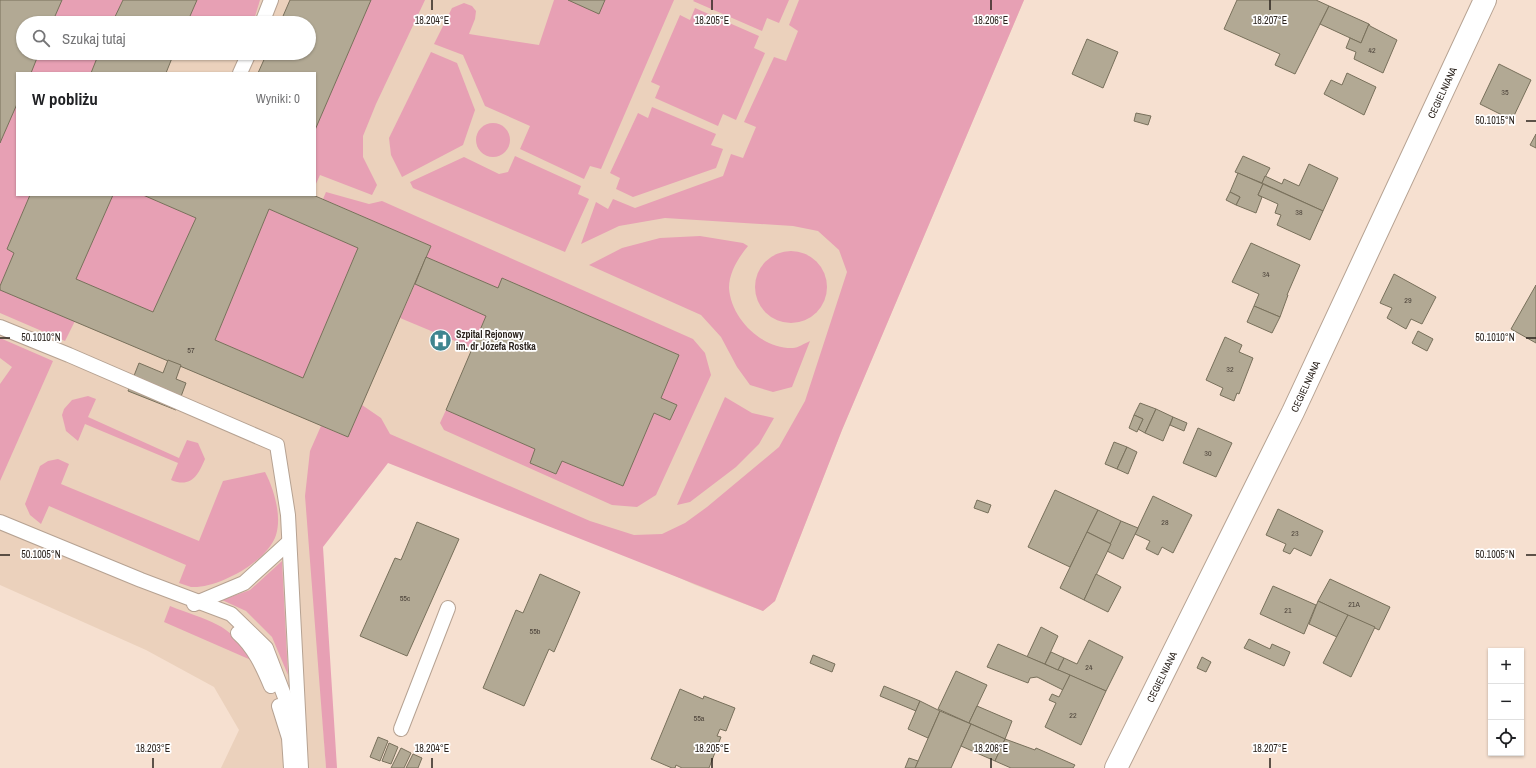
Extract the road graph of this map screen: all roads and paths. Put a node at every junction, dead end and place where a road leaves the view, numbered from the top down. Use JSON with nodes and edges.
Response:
{"nodes":[{"id":1,"x":271,"y":0,"type":"edge"},
{"id":2,"x":1486,"y":0,"type":"edge"},
{"id":3,"x":265,"y":16,"type":"edge"},
{"id":4,"x":246,"y":60,"type":"edge"},
{"id":5,"x":240,"y":72,"type":"edge"},
{"id":6,"x":0,"y":327,"type":"edge"},
{"id":7,"x":1,"y":526,"type":"edge"},
{"id":8,"x":289,"y":542,"type":"junction"},
{"id":9,"x":193,"y":605,"type":"junction"},
{"id":10,"x":448,"y":608,"type":"dead end"},
{"id":11,"x":401,"y":729,"type":"dead end"},
{"id":12,"x":299,"y":733,"type":"junction"},
{"id":13,"x":291,"y":768,"type":"edge"},
{"id":14,"x":301,"y":768,"type":"edge"},
{"id":15,"x":1116,"y":768,"type":"edge"}],
"edges":[{"from":1,"to":3,"type":"lane"},
{"from":2,"to":15,"type":"street","name":"CEGIELNIANA"},
{"from":4,"to":5,"type":"lane"},
{"from":6,"to":8,"type":"lane"},
{"from":7,"to":9,"type":"lane"},
{"from":8,"to":9,"type":"lane"},
{"from":8,"to":12,"type":"lane"},
{"from":9,"to":12,"type":"lane"},
{"from":9,"to":13,"type":"lane"},
{"from":10,"to":11,"type":"lane"},
{"from":12,"to":14,"type":"lane"}]}
